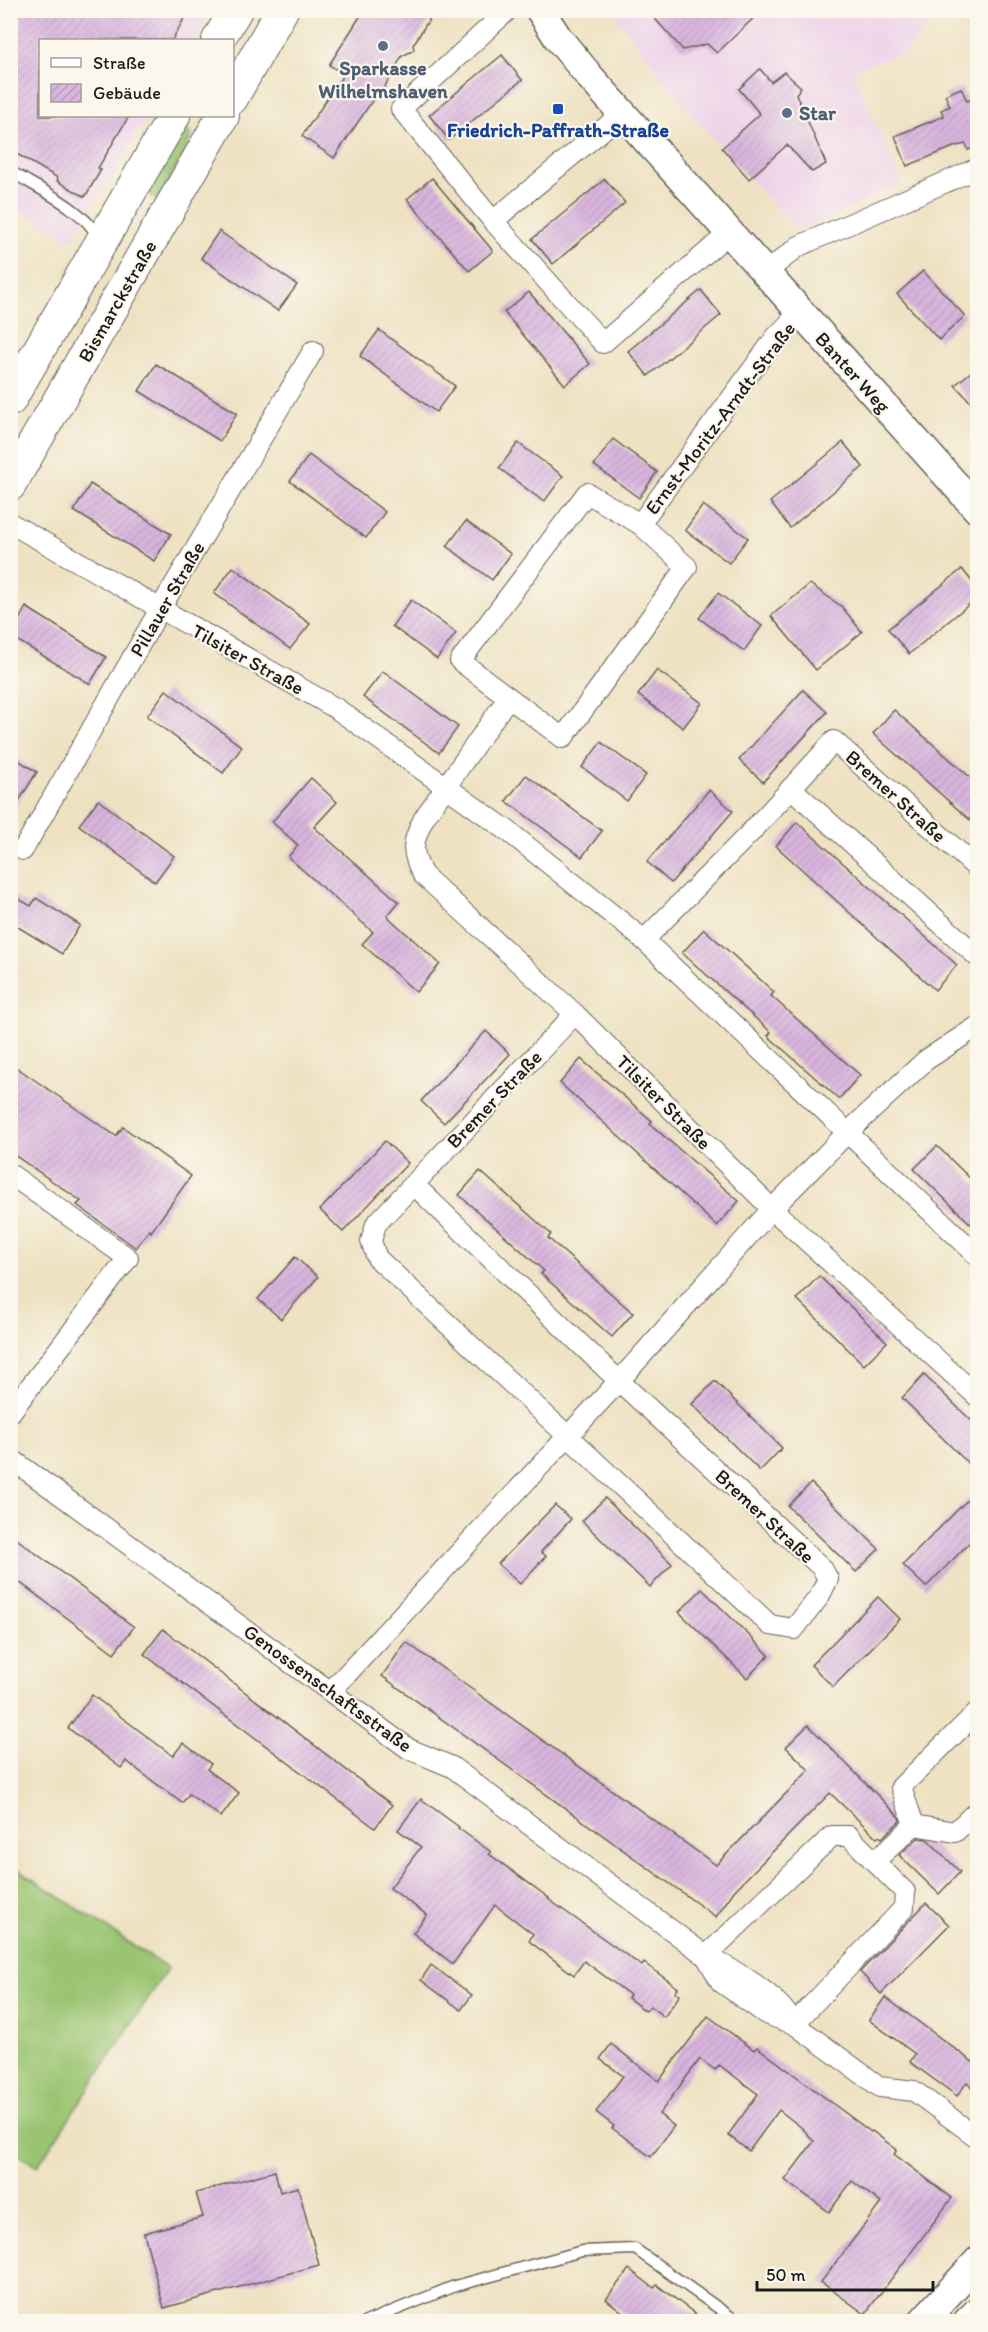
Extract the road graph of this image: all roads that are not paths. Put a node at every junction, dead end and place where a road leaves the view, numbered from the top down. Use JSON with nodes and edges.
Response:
{"nodes":[{"id":1,"x":236,"y":10,"type":"edge"},
{"id":2,"x":282,"y":10,"type":"edge"},
{"id":3,"x":508,"y":10,"type":"edge"},
{"id":4,"x":520,"y":10,"type":"edge"},
{"id":5,"x":540,"y":10,"type":"edge"},
{"id":6,"x":558,"y":38,"type":"junction"},
{"id":7,"x":219,"y":39,"type":"edge"},
{"id":8,"x":234,"y":94,"type":"edge"},
{"id":9,"x":623,"y":113,"type":"junction"},
{"id":10,"x":173,"y":117,"type":"edge"},
{"id":11,"x":222,"y":117,"type":"edge"},
{"id":12,"x":978,"y":168,"type":"edge"},
{"id":13,"x":10,"y":171,"type":"edge"},
{"id":14,"x":494,"y":222,"type":"junction"},
{"id":15,"x":730,"y":232,"type":"junction"},
{"id":16,"x":101,"y":243,"type":"junction"},
{"id":17,"x":765,"y":273,"type":"junction"},
{"id":18,"x":800,"y":313,"type":"junction"},
{"id":19,"x":314,"y":351,"type":"dead end"},
{"id":20,"x":10,"y":400,"type":"edge"},
{"id":21,"x":10,"y":485,"type":"edge"},
{"id":22,"x":978,"y":510,"type":"edge"},
{"id":23,"x":10,"y":523,"type":"edge"},
{"id":24,"x":640,"y":524,"type":"junction"},
{"id":25,"x":160,"y":609,"type":"junction"},
{"id":26,"x":508,"y":698,"type":"junction"},
{"id":27,"x":791,"y":788,"type":"junction"},
{"id":28,"x":446,"y":789,"type":"junction"},
{"id":29,"x":23,"y":850,"type":"dead end"},
{"id":30,"x":978,"y":869,"type":"edge"},
{"id":31,"x":644,"y":940,"type":"junction"},
{"id":32,"x":978,"y":957,"type":"edge"},
{"id":33,"x":575,"y":1014,"type":"junction"},
{"id":34,"x":978,"y":1026,"type":"edge"},
{"id":35,"x":846,"y":1134,"type":"junction"},
{"id":36,"x":10,"y":1174,"type":"edge"},
{"id":37,"x":413,"y":1185,"type":"junction"},
{"id":38,"x":772,"y":1209,"type":"junction"},
{"id":39,"x":978,"y":1256,"type":"edge"},
{"id":40,"x":619,"y":1380,"type":"junction"},
{"id":41,"x":978,"y":1397,"type":"edge"},
{"id":42,"x":10,"y":1413,"type":"edge"},
{"id":43,"x":569,"y":1436,"type":"junction"},
{"id":44,"x":10,"y":1458,"type":"edge"},
{"id":45,"x":331,"y":1691,"type":"junction"},
{"id":46,"x":978,"y":1711,"type":"edge"},
{"id":47,"x":978,"y":1810,"type":"edge"},
{"id":48,"x":914,"y":1825,"type":"junction"},
{"id":49,"x":876,"y":1861,"type":"junction"},
{"id":50,"x":706,"y":1956,"type":"junction"},
{"id":51,"x":794,"y":2024,"type":"junction"},
{"id":52,"x":978,"y":2138,"type":"edge"},
{"id":53,"x":978,"y":2261,"type":"edge"},
{"id":54,"x":978,"y":2311,"type":"edge"},
{"id":55,"x":366,"y":2322,"type":"edge"},
{"id":56,"x":738,"y":2322,"type":"edge"},
{"id":57,"x":922,"y":2322,"type":"edge"},
{"id":58,"x":967,"y":2322,"type":"edge"}],
"edges":[{"from":1,"to":7,"type":"main road"},
{"from":2,"to":8,"type":"main road"},
{"from":3,"to":14,"type":"street"},
{"from":4,"to":6,"type":"main road","name":"Banter Weg"},
{"from":5,"to":6,"type":"main road","name":"Banter Weg"},
{"from":6,"to":9,"type":"main road","name":"Banter Weg"},
{"from":9,"to":14,"type":"street"},
{"from":9,"to":15,"type":"main road","name":"Banter Weg"},
{"from":10,"to":16,"type":"main road"},
{"from":11,"to":21,"type":"main road","name":"Bismarckstraße"},
{"from":12,"to":17,"type":"street"},
{"from":13,"to":16,"type":"lane"},
{"from":14,"to":15,"type":"street"},
{"from":15,"to":17,"type":"main road","name":"Banter Weg"},
{"from":16,"to":20,"type":"main road"},
{"from":17,"to":18,"type":"main road","name":"Banter Weg"},
{"from":18,"to":22,"type":"main road","name":"Banter Weg"},
{"from":18,"to":24,"type":"street","name":"Ernst-Moritz-Arndt-Straße"},
{"from":19,"to":25,"type":"street","name":"Pillauer Straße"},
{"from":23,"to":25,"type":"street","name":"Tilsiter Straße"},
{"from":24,"to":26,"type":"street","name":"Ernst-Moritz-Arndt-Straße"},
{"from":24,"to":26,"type":"street","name":"Ernst-Moritz-Arndt-Straße"},
{"from":25,"to":28,"type":"street","name":"Tilsiter Straße"},
{"from":25,"to":29,"type":"street","name":"Pillauer Straße"},
{"from":26,"to":28,"type":"street"},
{"from":27,"to":30,"type":"street","name":"Bremer Straße"},
{"from":27,"to":31,"type":"street","name":"Bremer Straße"},
{"from":27,"to":32,"type":"street"},
{"from":28,"to":31,"type":"street","name":"Tilsiter Straße"},
{"from":28,"to":33,"type":"street","name":"Tilsiter Straße"},
{"from":31,"to":35,"type":"street","name":"Tilsiter Straße"},
{"from":33,"to":37,"type":"street","name":"Bremer Straße"},
{"from":33,"to":38,"type":"street","name":"Tilsiter Straße"},
{"from":34,"to":35,"type":"street"},
{"from":35,"to":38,"type":"street"},
{"from":35,"to":39,"type":"street","name":"Tilsiter Straße"},
{"from":36,"to":42,"type":"street"},
{"from":37,"to":40,"type":"street","name":"Bremer Straße"},
{"from":37,"to":43,"type":"street","name":"Bremer Straße"},
{"from":38,"to":40,"type":"street"},
{"from":38,"to":41,"type":"street","name":"Tilsiter Straße"},
{"from":40,"to":43,"type":"street"},
{"from":40,"to":43,"type":"street","name":"Bremer Straße"},
{"from":43,"to":45,"type":"street"},
{"from":44,"to":45,"type":"street","name":"Genossenschaftsstraße"},
{"from":45,"to":50,"type":"street","name":"Genossenschaftsstraße"},
{"from":46,"to":48,"type":"street"},
{"from":47,"to":48,"type":"street"},
{"from":48,"to":49,"type":"street"},
{"from":49,"to":50,"type":"street"},
{"from":49,"to":51,"type":"street"},
{"from":50,"to":51,"type":"street","name":"Genossenschaftsstraße"},
{"from":51,"to":52,"type":"street","name":"Genossenschaftsstraße"},
{"from":53,"to":57,"type":"main road"},
{"from":54,"to":58,"type":"main road"},
{"from":55,"to":56,"type":"lane"}]}
